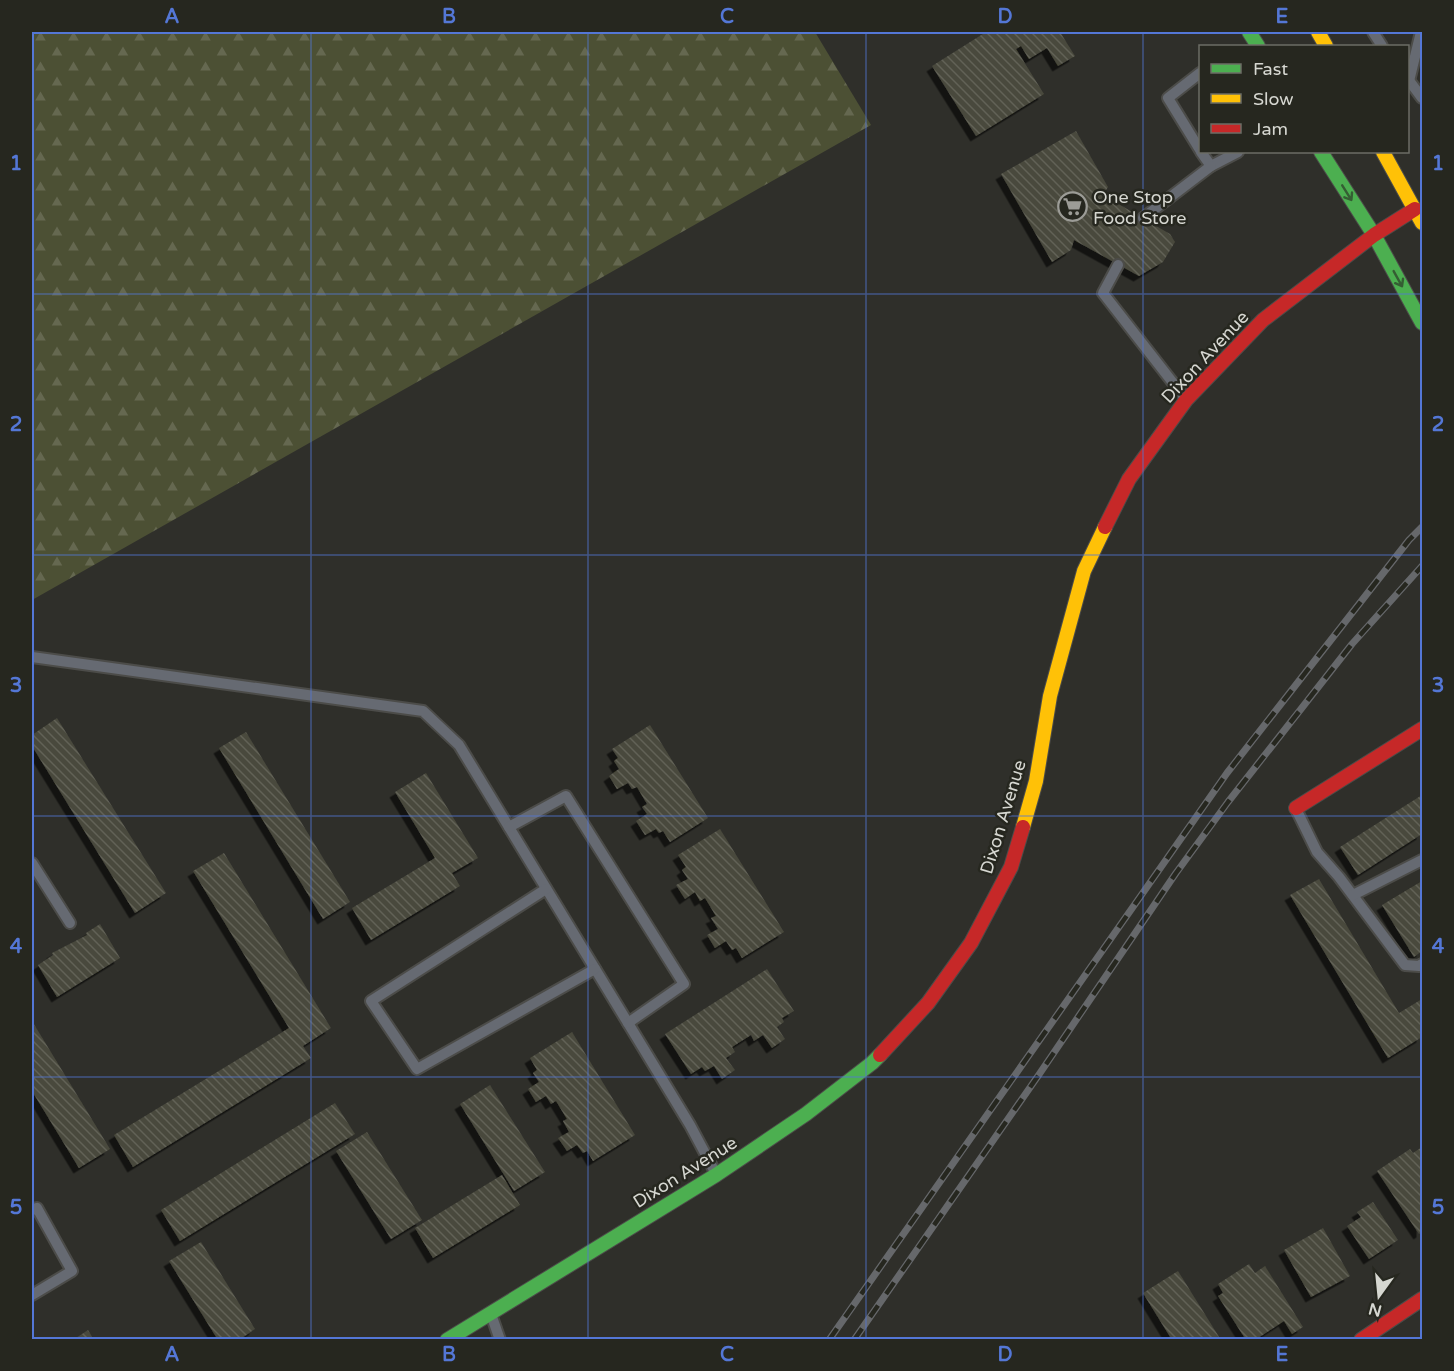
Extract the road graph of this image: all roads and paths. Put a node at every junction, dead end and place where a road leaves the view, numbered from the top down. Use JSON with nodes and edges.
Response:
{"nodes":[{"id":1,"x":1373,"y":32,"type":"edge"},
{"id":2,"x":1421,"y":32,"type":"edge"},
{"id":3,"x":1381,"y":45,"type":"edge"},
{"id":4,"x":1199,"y":74,"type":"edge"},
{"id":5,"x":1409,"y":76,"type":"edge"},
{"id":6,"x":1409,"y":81,"type":"edge"},
{"id":7,"x":1422,"y":98,"type":"edge"},
{"id":8,"x":1199,"y":148,"type":"edge"},
{"id":9,"x":1202,"y":153,"type":"edge"},
{"id":10,"x":1236,"y":153,"type":"edge"},
{"id":11,"x":1322,"y":153,"type":"edge"},
{"id":12,"x":1384,"y":153,"type":"edge"},
{"id":13,"x":1211,"y":166,"type":"junction"},
{"id":14,"x":1414,"y":209,"type":"junction"},
{"id":15,"x":1143,"y":218,"type":"dead end"},
{"id":16,"x":1422,"y":223,"type":"edge"},
{"id":17,"x":1374,"y":236,"type":"junction"},
{"id":18,"x":1118,"y":265,"type":"dead end"},
{"id":19,"x":1422,"y":322,"type":"edge"},
{"id":20,"x":1186,"y":400,"type":"junction"},
{"id":21,"x":32,"y":657,"type":"edge"},
{"id":22,"x":1422,"y":729,"type":"edge"},
{"id":23,"x":1296,"y":808,"type":"joint"},
{"id":24,"x":509,"y":827,"type":"junction"},
{"id":25,"x":1422,"y":860,"type":"edge"},
{"id":26,"x":32,"y":863,"type":"edge"},
{"id":27,"x":546,"y":889,"type":"junction"},
{"id":28,"x":1353,"y":895,"type":"junction"},
{"id":29,"x":70,"y":923,"type":"dead end"},
{"id":30,"x":1422,"y":964,"type":"edge"},
{"id":31,"x":596,"y":969,"type":"junction"},
{"id":32,"x":628,"y":1023,"type":"junction"},
{"id":33,"x":716,"y":1175,"type":"junction"},
{"id":34,"x":32,"y":1210,"type":"edge"},
{"id":35,"x":32,"y":1295,"type":"edge"},
{"id":36,"x":1422,"y":1299,"type":"edge"},
{"id":37,"x":491,"y":1312,"type":"junction"},
{"id":38,"x":447,"y":1340,"type":"edge"},
{"id":39,"x":500,"y":1340,"type":"edge"},
{"id":40,"x":1361,"y":1340,"type":"edge"}],
"edges":[{"from":1,"to":3,"type":"lane"},
{"from":2,"to":5,"type":"lane"},
{"from":4,"to":8,"type":"lane"},
{"from":6,"to":7,"type":"lane"},
{"from":9,"to":13,"type":"lane"},
{"from":10,"to":13,"type":"lane"},
{"from":11,"to":17,"type":"street","one_way":true},
{"from":12,"to":14,"type":"street"},
{"from":13,"to":15,"type":"lane"},
{"from":14,"to":16,"type":"street"},
{"from":14,"to":17,"type":"street","name":"Dixon Avenue"},
{"from":17,"to":19,"type":"street","one_way":true},
{"from":17,"to":20,"type":"street","name":"Dixon Avenue"},
{"from":18,"to":20,"type":"lane"},
{"from":20,"to":33,"type":"street","name":"Dixon Avenue"},
{"from":21,"to":24,"type":"lane"},
{"from":22,"to":23,"type":"street"},
{"from":23,"to":28,"type":"lane"},
{"from":24,"to":27,"type":"lane"},
{"from":24,"to":32,"type":"lane"},
{"from":25,"to":28,"type":"lane"},
{"from":26,"to":29,"type":"lane"},
{"from":27,"to":31,"type":"lane"},
{"from":27,"to":31,"type":"lane"},
{"from":28,"to":30,"type":"lane"},
{"from":31,"to":32,"type":"lane"},
{"from":32,"to":33,"type":"lane"},
{"from":33,"to":37,"type":"street","name":"Dixon Avenue"},
{"from":34,"to":35,"type":"lane"},
{"from":36,"to":40,"type":"street"},
{"from":37,"to":38,"type":"street","name":"Dixon Avenue"},
{"from":37,"to":39,"type":"lane"}]}
